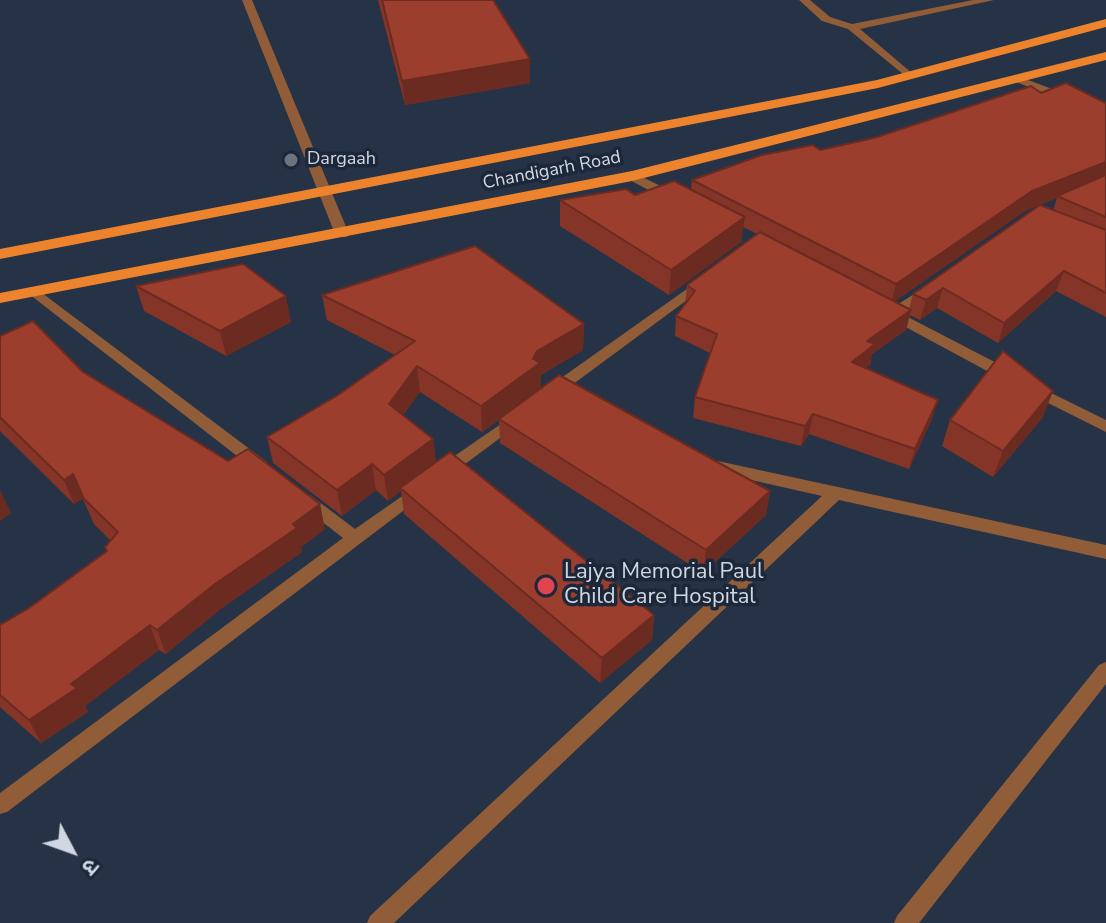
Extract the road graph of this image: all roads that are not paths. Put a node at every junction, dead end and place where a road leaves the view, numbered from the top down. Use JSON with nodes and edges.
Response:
{"nodes":[{"id":1,"x":247,"y":0,"type":"edge"},
{"id":2,"x":804,"y":0,"type":"edge"},
{"id":3,"x":943,"y":0,"type":"edge"},
{"id":4,"x":989,"y":0,"type":"edge"},
{"id":5,"x":953,"y":8,"type":"junction"},
{"id":6,"x":1106,"y":23,"type":"edge"},
{"id":7,"x":852,"y":27,"type":"junction"},
{"id":8,"x":1106,"y":56,"type":"edge"},
{"id":9,"x":909,"y":76,"type":"junction"},
{"id":10,"x":1020,"y":80,"type":"junction"},
{"id":11,"x":1106,"y":113,"type":"edge"},
{"id":12,"x":632,"y":176,"type":"junction"},
{"id":13,"x":326,"y":192,"type":"junction"},
{"id":14,"x":688,"y":205,"type":"edge"},
{"id":15,"x":342,"y":234,"type":"junction"},
{"id":16,"x":0,"y":254,"type":"edge"},
{"id":17,"x":719,"y":270,"type":"edge"},
{"id":18,"x":943,"y":278,"type":"edge"},
{"id":19,"x":34,"y":291,"type":"junction"},
{"id":20,"x":0,"y":298,"type":"edge"},
{"id":21,"x":1106,"y":427,"type":"edge"},
{"id":22,"x":703,"y":464,"type":"edge"},
{"id":23,"x":834,"y":494,"type":"junction"},
{"id":24,"x":354,"y":538,"type":"junction"},
{"id":25,"x":1106,"y":552,"type":"edge"},
{"id":26,"x":1106,"y":670,"type":"edge"},
{"id":27,"x":0,"y":805,"type":"edge"},
{"id":28,"x":378,"y":923,"type":"edge"},
{"id":29,"x":905,"y":923,"type":"edge"}],
"edges":[{"from":1,"to":13,"type":"street"},
{"from":2,"to":7,"type":"street"},
{"from":3,"to":5,"type":"street"},
{"from":4,"to":5,"type":"street"},
{"from":5,"to":7,"type":"street"},
{"from":6,"to":9,"type":"main road","name":"Chandigarh Road"},
{"from":7,"to":9,"type":"street"},
{"from":8,"to":10,"type":"main road","name":"Chandigarh Road"},
{"from":9,"to":13,"type":"main road","name":"Chandigarh Road"},
{"from":10,"to":11,"type":"street"},
{"from":10,"to":12,"type":"main road","name":"Chandigarh Road"},
{"from":12,"to":14,"type":"street"},
{"from":12,"to":15,"type":"main road","name":"Chandigarh Road"},
{"from":13,"to":15,"type":"street"},
{"from":13,"to":16,"type":"main road","name":"Chandigarh Road"},
{"from":15,"to":19,"type":"main road","name":"Chandigarh Road"},
{"from":17,"to":24,"type":"street"},
{"from":18,"to":21,"type":"street"},
{"from":19,"to":20,"type":"main road","name":"Chandigarh Road"},
{"from":19,"to":24,"type":"street"},
{"from":22,"to":23,"type":"street"},
{"from":23,"to":25,"type":"street"},
{"from":23,"to":28,"type":"street"},
{"from":24,"to":27,"type":"street"},
{"from":26,"to":29,"type":"street"}]}
